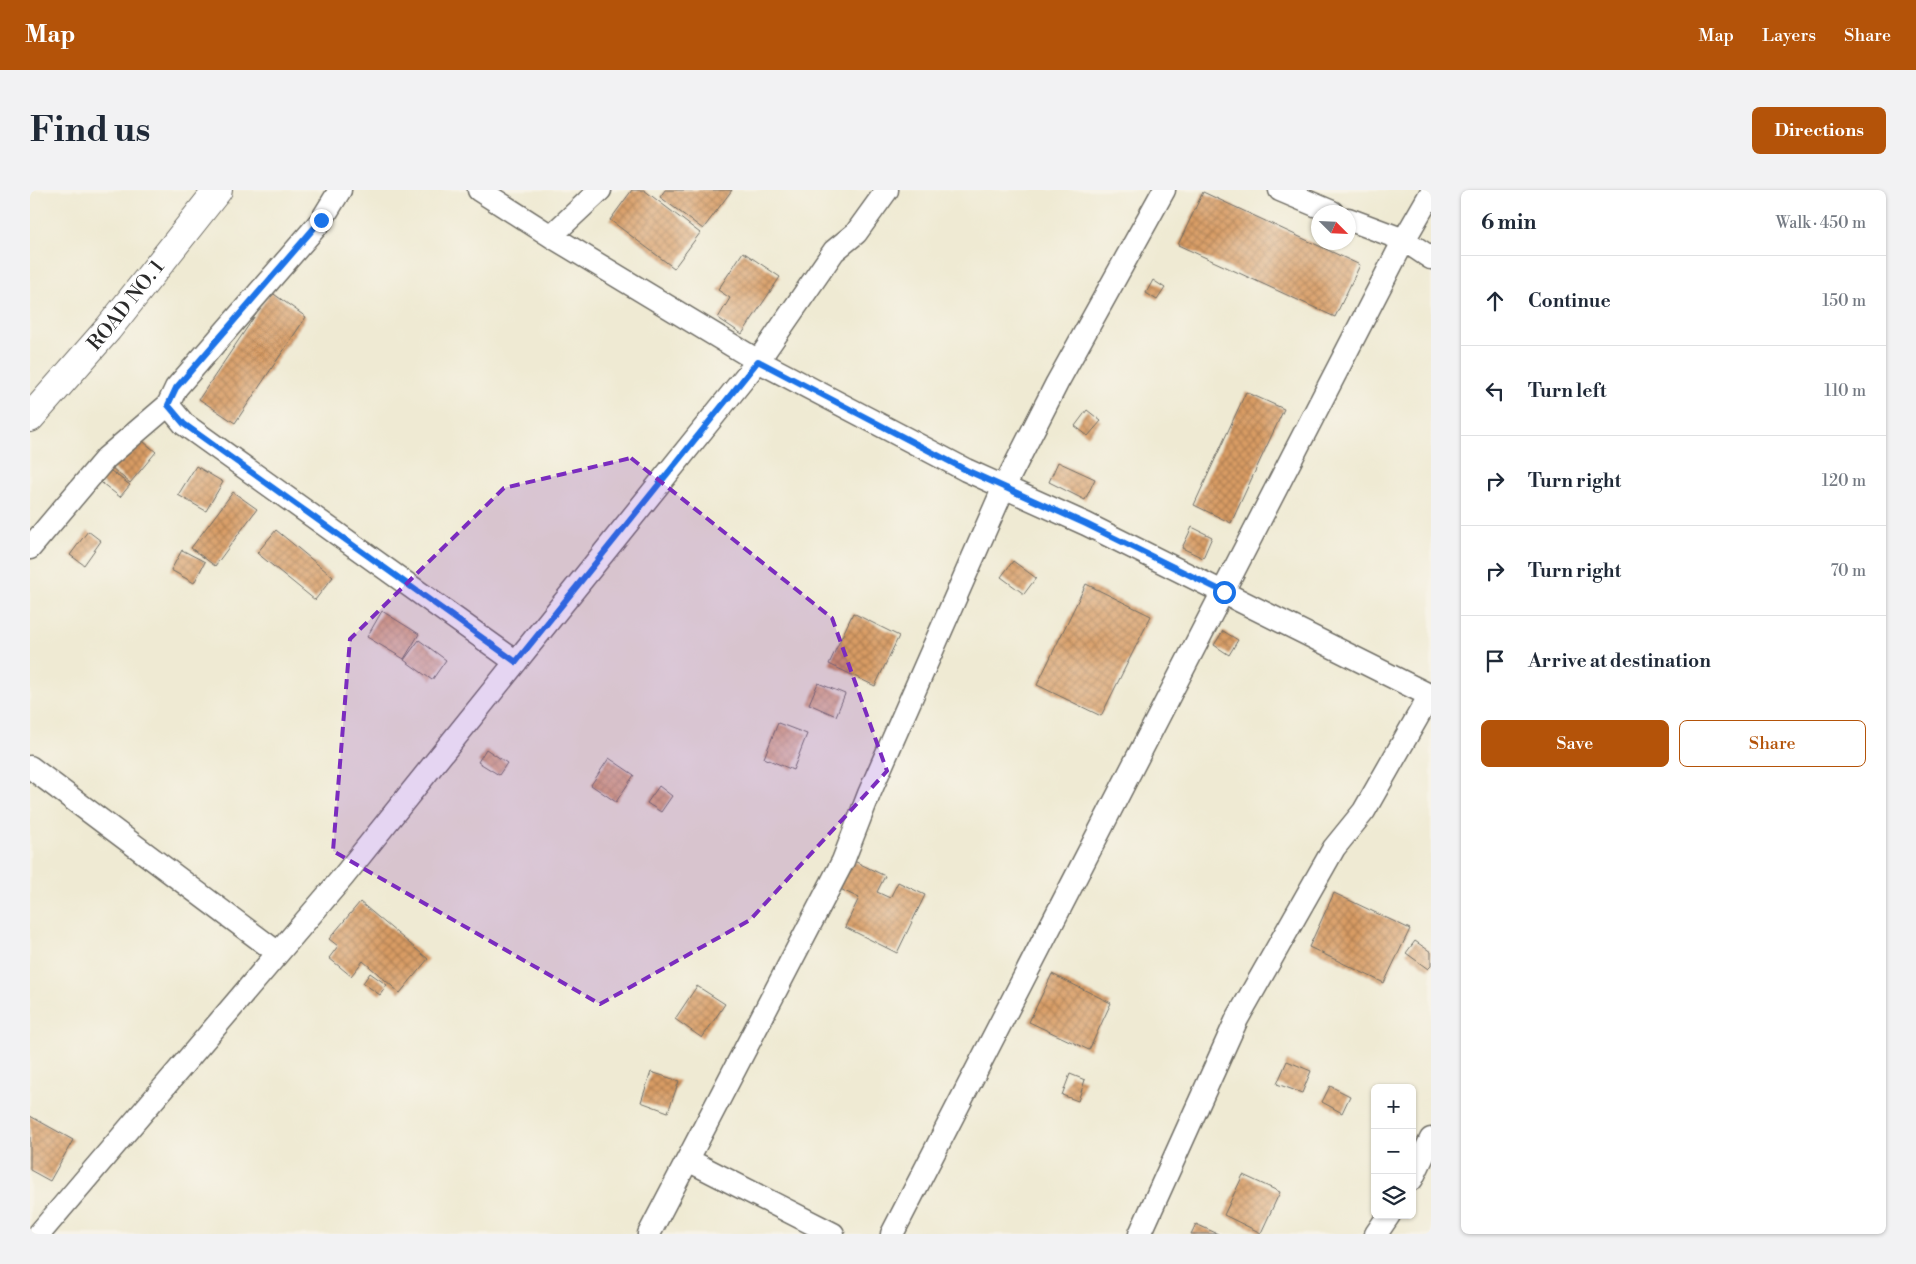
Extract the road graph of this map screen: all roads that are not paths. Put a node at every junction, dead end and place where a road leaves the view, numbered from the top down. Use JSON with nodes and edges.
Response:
{"nodes":[{"id":1,"x":218,"y":190,"type":"edge"},
{"id":2,"x":340,"y":190,"type":"edge"},
{"id":3,"x":479,"y":190,"type":"edge"},
{"id":4,"x":600,"y":190,"type":"edge"},
{"id":5,"x":887,"y":190,"type":"edge"},
{"id":6,"x":1164,"y":190,"type":"edge"},
{"id":7,"x":1280,"y":190,"type":"edge"},
{"id":8,"x":1431,"y":193,"type":"edge"},
{"id":9,"x":1315,"y":205,"type":"edge"},
{"id":10,"x":1356,"y":222,"type":"edge"},
{"id":11,"x":551,"y":236,"type":"junction"},
{"id":12,"x":1404,"y":240,"type":"junction"},
{"id":13,"x":1431,"y":258,"type":"edge"},
{"id":14,"x":758,"y":361,"type":"junction"},
{"id":15,"x":168,"y":405,"type":"junction"},
{"id":16,"x":30,"y":418,"type":"edge"},
{"id":17,"x":1004,"y":487,"type":"junction"},
{"id":18,"x":30,"y":548,"type":"edge"},
{"id":19,"x":1224,"y":592,"type":"junction"},
{"id":20,"x":516,"y":662,"type":"junction"},
{"id":21,"x":1430,"y":695,"type":"edge"},
{"id":22,"x":30,"y":766,"type":"edge"},
{"id":23,"x":278,"y":953,"type":"junction"},
{"id":24,"x":1431,"y":1139,"type":"edge"},
{"id":25,"x":688,"y":1160,"type":"junction"},
{"id":26,"x":1421,"y":1172,"type":"edge"},
{"id":27,"x":1386,"y":1219,"type":"edge"},
{"id":28,"x":30,"y":1231,"type":"edge"},
{"id":29,"x":39,"y":1234,"type":"edge"},
{"id":30,"x":649,"y":1234,"type":"edge"},
{"id":31,"x":834,"y":1234,"type":"edge"},
{"id":32,"x":892,"y":1234,"type":"edge"},
{"id":33,"x":1140,"y":1234,"type":"edge"},
{"id":34,"x":1376,"y":1234,"type":"edge"}],
"edges":[{"from":1,"to":16,"type":"highway","name":"ROAD NO. 1"},
{"from":2,"to":15,"type":"street"},
{"from":3,"to":11,"type":"street"},
{"from":4,"to":11,"type":"street"},
{"from":5,"to":14,"type":"street"},
{"from":6,"to":17,"type":"street"},
{"from":7,"to":9,"type":"street"},
{"from":8,"to":12,"type":"street"},
{"from":10,"to":12,"type":"street"},
{"from":11,"to":14,"type":"street"},
{"from":12,"to":13,"type":"street"},
{"from":12,"to":19,"type":"street"},
{"from":14,"to":17,"type":"street"},
{"from":14,"to":20,"type":"street"},
{"from":15,"to":18,"type":"street"},
{"from":15,"to":20,"type":"street"},
{"from":17,"to":19,"type":"street"},
{"from":17,"to":25,"type":"street"},
{"from":19,"to":21,"type":"street"},
{"from":19,"to":32,"type":"street"},
{"from":20,"to":23,"type":"street"},
{"from":21,"to":33,"type":"street"},
{"from":22,"to":23,"type":"street"},
{"from":23,"to":29,"type":"street"},
{"from":24,"to":26,"type":"street"},
{"from":25,"to":30,"type":"street"},
{"from":25,"to":31,"type":"street"},
{"from":27,"to":34,"type":"street"},
{"from":28,"to":29,"type":"street"}]}
